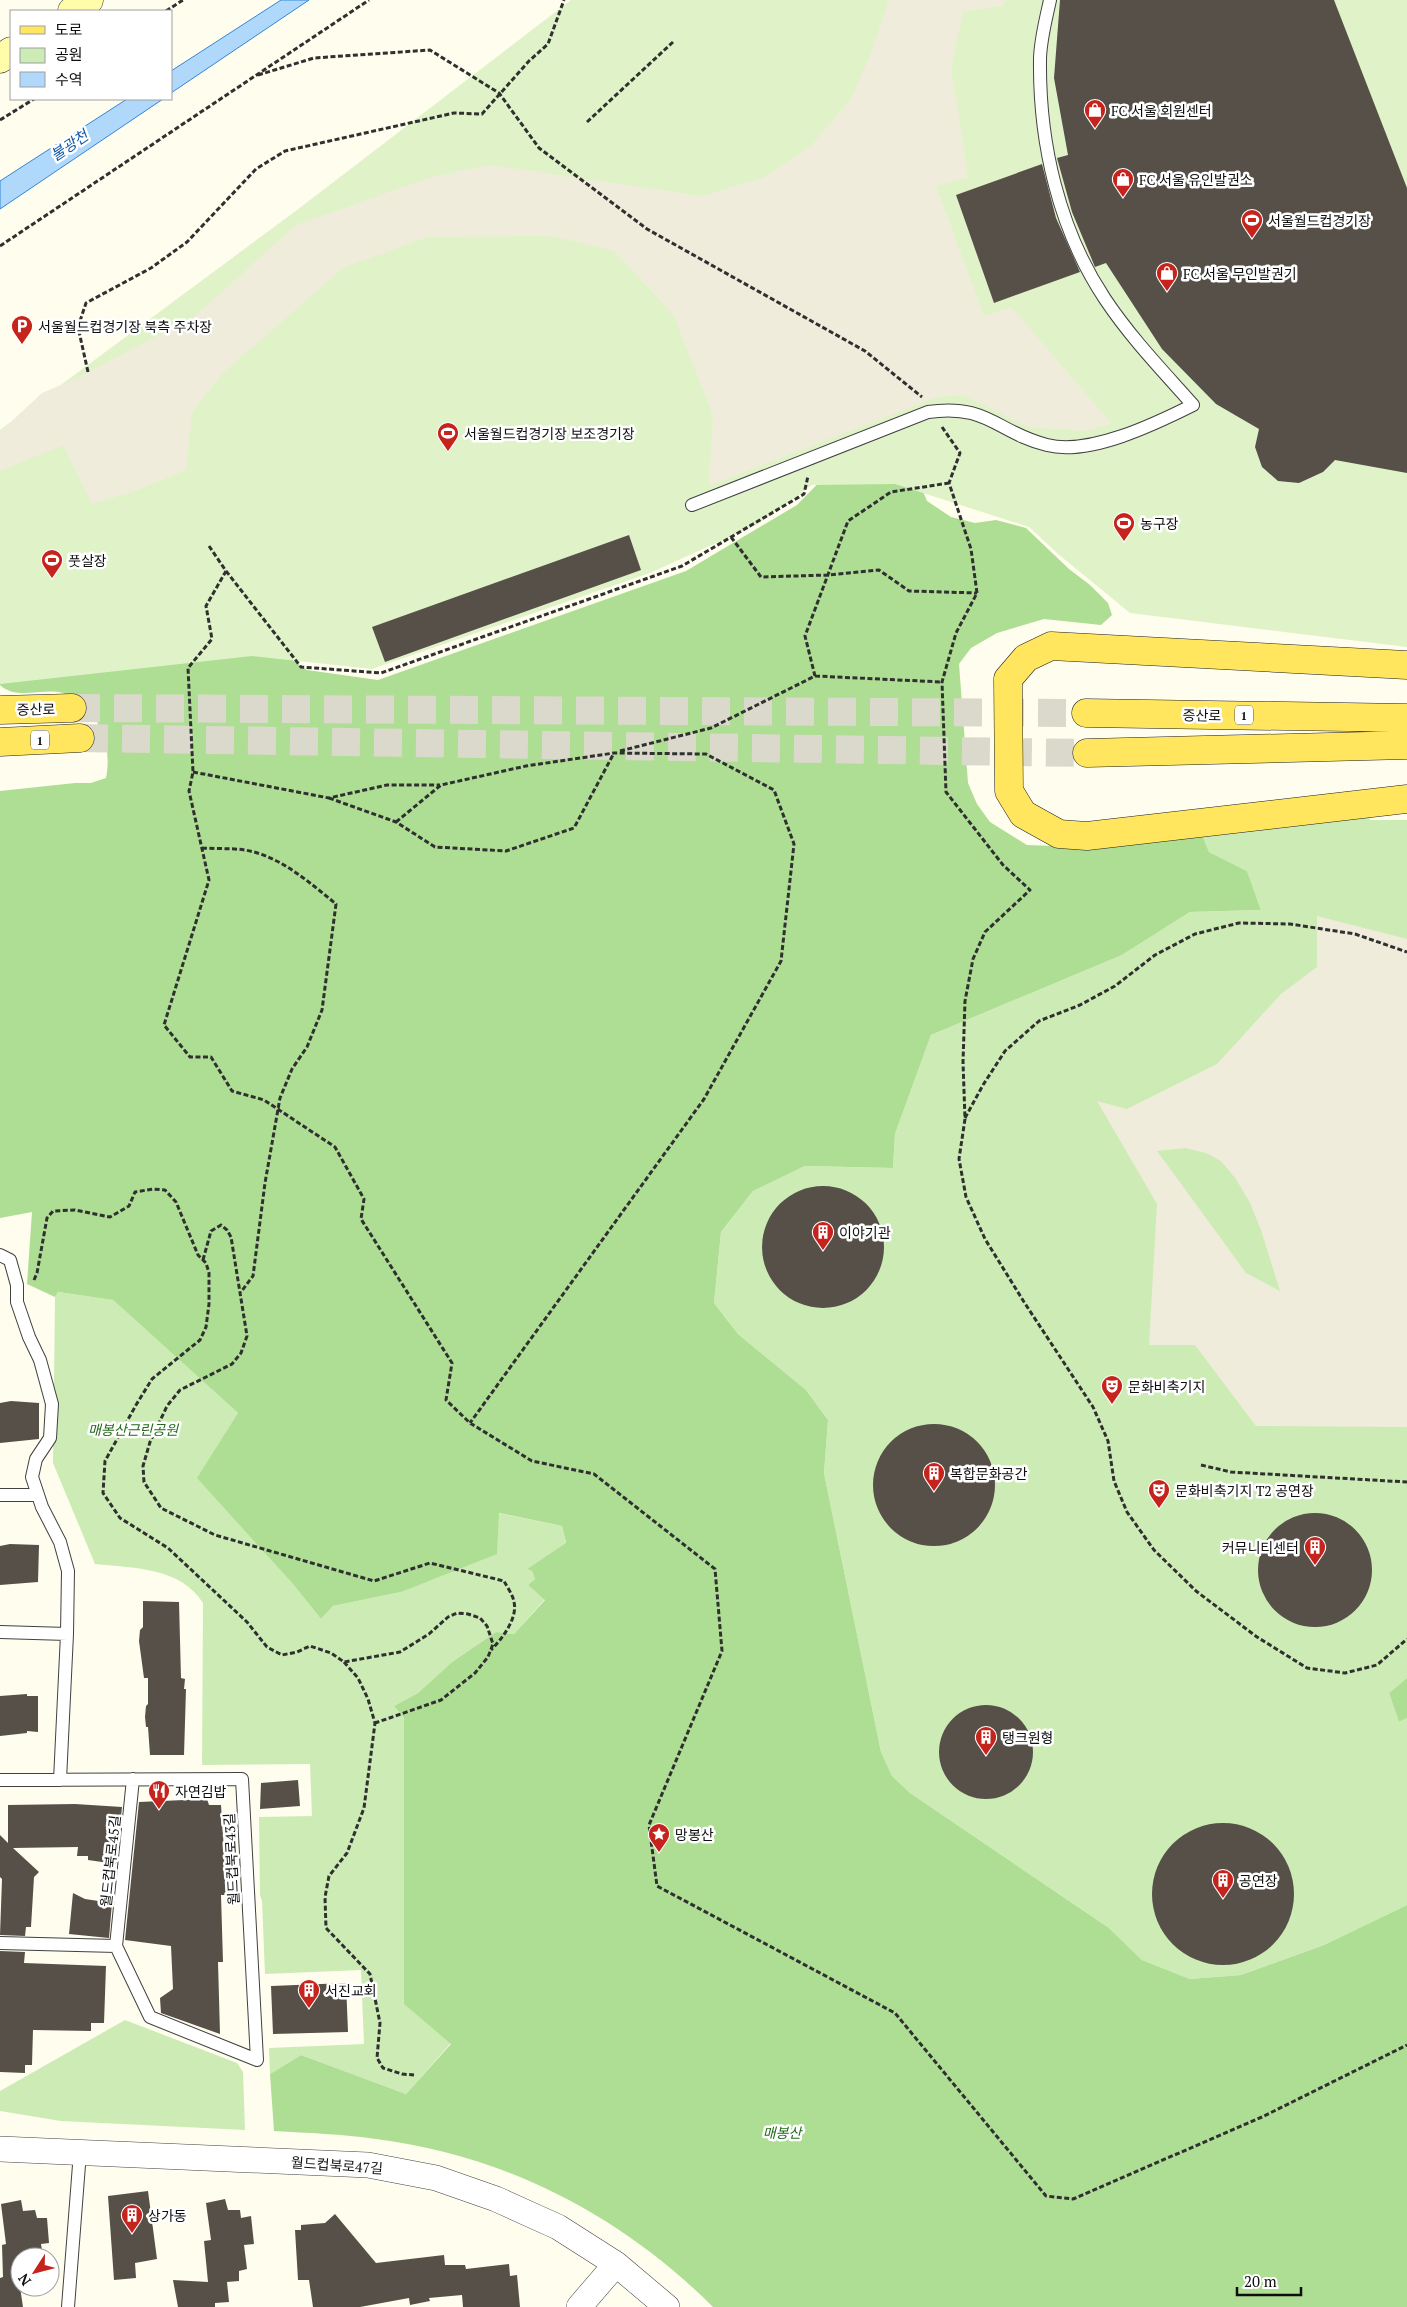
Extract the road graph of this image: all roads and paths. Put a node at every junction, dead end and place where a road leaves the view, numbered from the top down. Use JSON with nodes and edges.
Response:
{"nodes":[{"id":1,"x":89,"y":0,"type":"edge"},
{"id":2,"x":183,"y":0,"type":"edge"},
{"id":3,"x":369,"y":0,"type":"edge"},
{"id":4,"x":564,"y":0,"type":"edge"},
{"id":5,"x":1050,"y":0,"type":"edge"},
{"id":6,"x":74,"y":10,"type":"edge"},
{"id":7,"x":168,"y":10,"type":"edge"},
{"id":8,"x":674,"y":42,"type":"dead end"},
{"id":9,"x":258,"y":74,"type":"junction"},
{"id":10,"x":499,"y":93,"type":"junction"},
{"id":11,"x":32,"y":100,"type":"edge"},
{"id":12,"x":0,"y":120,"type":"edge"},
{"id":13,"x":587,"y":122,"type":"dead end"},
{"id":14,"x":0,"y":246,"type":"edge"},
{"id":15,"x":88,"y":372,"type":"dead end"},
{"id":16,"x":932,"y":412,"type":"junction"},
{"id":17,"x":811,"y":458,"type":"junction"},
{"id":18,"x":948,"y":483,"type":"junction"},
{"id":19,"x":692,"y":505,"type":"dead end"},
{"id":20,"x":731,"y":537,"type":"junction"},
{"id":21,"x":209,"y":546,"type":"dead end"},
{"id":22,"x":226,"y":571,"type":"junction"},
{"id":23,"x":828,"y":576,"type":"junction"},
{"id":24,"x":978,"y":594,"type":"junction"},
{"id":25,"x":1407,"y":664,"type":"edge"},
{"id":26,"x":815,"y":676,"type":"junction"},
{"id":27,"x":942,"y":682,"type":"junction"},
{"id":28,"x":72,"y":708,"type":"tunnel mouth"},
{"id":29,"x":0,"y":710,"type":"edge"},
{"id":30,"x":1086,"y":712,"type":"tunnel mouth"},
{"id":31,"x":1405,"y":717,"type":"edge"},
{"id":32,"x":80,"y":738,"type":"tunnel mouth"},
{"id":33,"x":0,"y":742,"type":"edge"},
{"id":34,"x":1405,"y":747,"type":"edge"},
{"id":35,"x":614,"y":753,"type":"junction"},
{"id":36,"x":1087,"y":753,"type":"tunnel mouth"},
{"id":37,"x":192,"y":772,"type":"junction"},
{"id":38,"x":441,"y":785,"type":"junction"},
{"id":39,"x":329,"y":798,"type":"junction"},
{"id":40,"x":1407,"y":799,"type":"edge"},
{"id":41,"x":396,"y":822,"type":"junction"},
{"id":42,"x":202,"y":848,"type":"junction"},
{"id":43,"x":1407,"y":952,"type":"edge"},
{"id":44,"x":965,"y":1119,"type":"junction"},
{"id":45,"x":0,"y":1255,"type":"edge"},
{"id":46,"x":203,"y":1260,"type":"junction"},
{"id":47,"x":240,"y":1293,"type":"junction"},
{"id":48,"x":17,"y":1298,"type":"junction"},
{"id":49,"x":470,"y":1423,"type":"junction"},
{"id":50,"x":1201,"y":1465,"type":"dead end"},
{"id":51,"x":1407,"y":1482,"type":"edge"},
{"id":52,"x":0,"y":1495,"type":"edge"},
{"id":53,"x":38,"y":1495,"type":"junction"},
{"id":54,"x":0,"y":1632,"type":"edge"},
{"id":55,"x":68,"y":1634,"type":"junction"},
{"id":56,"x":1407,"y":1639,"type":"edge"},
{"id":57,"x":491,"y":1650,"type":"junction"},
{"id":58,"x":344,"y":1662,"type":"junction"},
{"id":59,"x":375,"y":1723,"type":"junction"},
{"id":60,"x":133,"y":1779,"type":"junction"},
{"id":61,"x":0,"y":1780,"type":"edge"},
{"id":62,"x":60,"y":1780,"type":"junction"},
{"id":63,"x":0,"y":1943,"type":"edge"},
{"id":64,"x":116,"y":1946,"type":"junction"},
{"id":65,"x":1407,"y":2045,"type":"edge"},
{"id":66,"x":414,"y":2075,"type":"dead end"},
{"id":67,"x":0,"y":2149,"type":"edge"},
{"id":68,"x":80,"y":2152,"type":"junction"},
{"id":69,"x":616,"y":2264,"type":"junction"},
{"id":70,"x":68,"y":2307,"type":"edge"},
{"id":71,"x":579,"y":2307,"type":"edge"},
{"id":72,"x":667,"y":2307,"type":"edge"}],
"edges":[{"from":1,"to":6,"type":"street"},
{"from":2,"to":7,"type":"path"},
{"from":3,"to":9,"type":"path"},
{"from":4,"to":10,"type":"path"},
{"from":5,"to":16,"type":"lane"},
{"from":8,"to":13,"type":"path"},
{"from":9,"to":10,"type":"path"},
{"from":9,"to":14,"type":"path"},
{"from":10,"to":15,"type":"path"},
{"from":10,"to":16,"type":"path"},
{"from":11,"to":12,"type":"path"},
{"from":16,"to":17,"type":"lane"},
{"from":16,"to":18,"type":"path"},
{"from":17,"to":19,"type":"lane"},
{"from":17,"to":20,"type":"path"},
{"from":18,"to":23,"type":"path"},
{"from":18,"to":24,"type":"path"},
{"from":20,"to":22,"type":"path"},
{"from":20,"to":23,"type":"path"},
{"from":21,"to":22,"type":"path"},
{"from":22,"to":37,"type":"path"},
{"from":23,"to":24,"type":"path"},
{"from":23,"to":26,"type":"path"},
{"from":24,"to":27,"type":"path"},
{"from":25,"to":40,"type":"main road"},
{"from":26,"to":27,"type":"path"},
{"from":26,"to":35,"type":"path"},
{"from":27,"to":44,"type":"path"},
{"from":28,"to":29,"type":"main road","name":"증산로"},
{"from":30,"to":31,"type":"main road","name":"증산로","number":"1"},
{"from":32,"to":33,"type":"main road","number":"1"},
{"from":34,"to":36,"type":"main road"},
{"from":35,"to":38,"type":"path"},
{"from":35,"to":41,"type":"path"},
{"from":35,"to":49,"type":"path"},
{"from":37,"to":39,"type":"path"},
{"from":37,"to":42,"type":"path"},
{"from":38,"to":39,"type":"path"},
{"from":38,"to":41,"type":"path"},
{"from":39,"to":41,"type":"path"},
{"from":42,"to":47,"type":"path"},
{"from":42,"to":49,"type":"path"},
{"from":43,"to":44,"type":"path"},
{"from":44,"to":56,"type":"path"},
{"from":45,"to":48,"type":"lane"},
{"from":46,"to":47,"type":"path"},
{"from":46,"to":48,"type":"path"},
{"from":46,"to":58,"type":"path"},
{"from":47,"to":57,"type":"path"},
{"from":48,"to":53,"type":"lane"},
{"from":49,"to":65,"type":"path"},
{"from":50,"to":51,"type":"path"},
{"from":52,"to":53,"type":"lane"},
{"from":53,"to":55,"type":"lane"},
{"from":54,"to":55,"type":"lane"},
{"from":55,"to":62,"type":"lane"},
{"from":57,"to":58,"type":"path"},
{"from":57,"to":59,"type":"path"},
{"from":58,"to":59,"type":"path"},
{"from":59,"to":66,"type":"path"},
{"from":60,"to":62,"type":"lane","name":"월드컵북로43길"},
{"from":60,"to":64,"type":"lane","name":"월드컵북로45길"},
{"from":60,"to":64,"type":"lane","name":"월드컵북로43길"},
{"from":61,"to":62,"type":"lane","name":"월드컵북로43길"},
{"from":63,"to":64,"type":"lane"},
{"from":67,"to":68,"type":"street","name":"월드컵북로47길"},
{"from":68,"to":69,"type":"street","name":"월드컵북로47길"},
{"from":68,"to":70,"type":"lane"},
{"from":69,"to":71,"type":"street"},
{"from":69,"to":72,"type":"street","name":"월드컵북로47길"}]}
